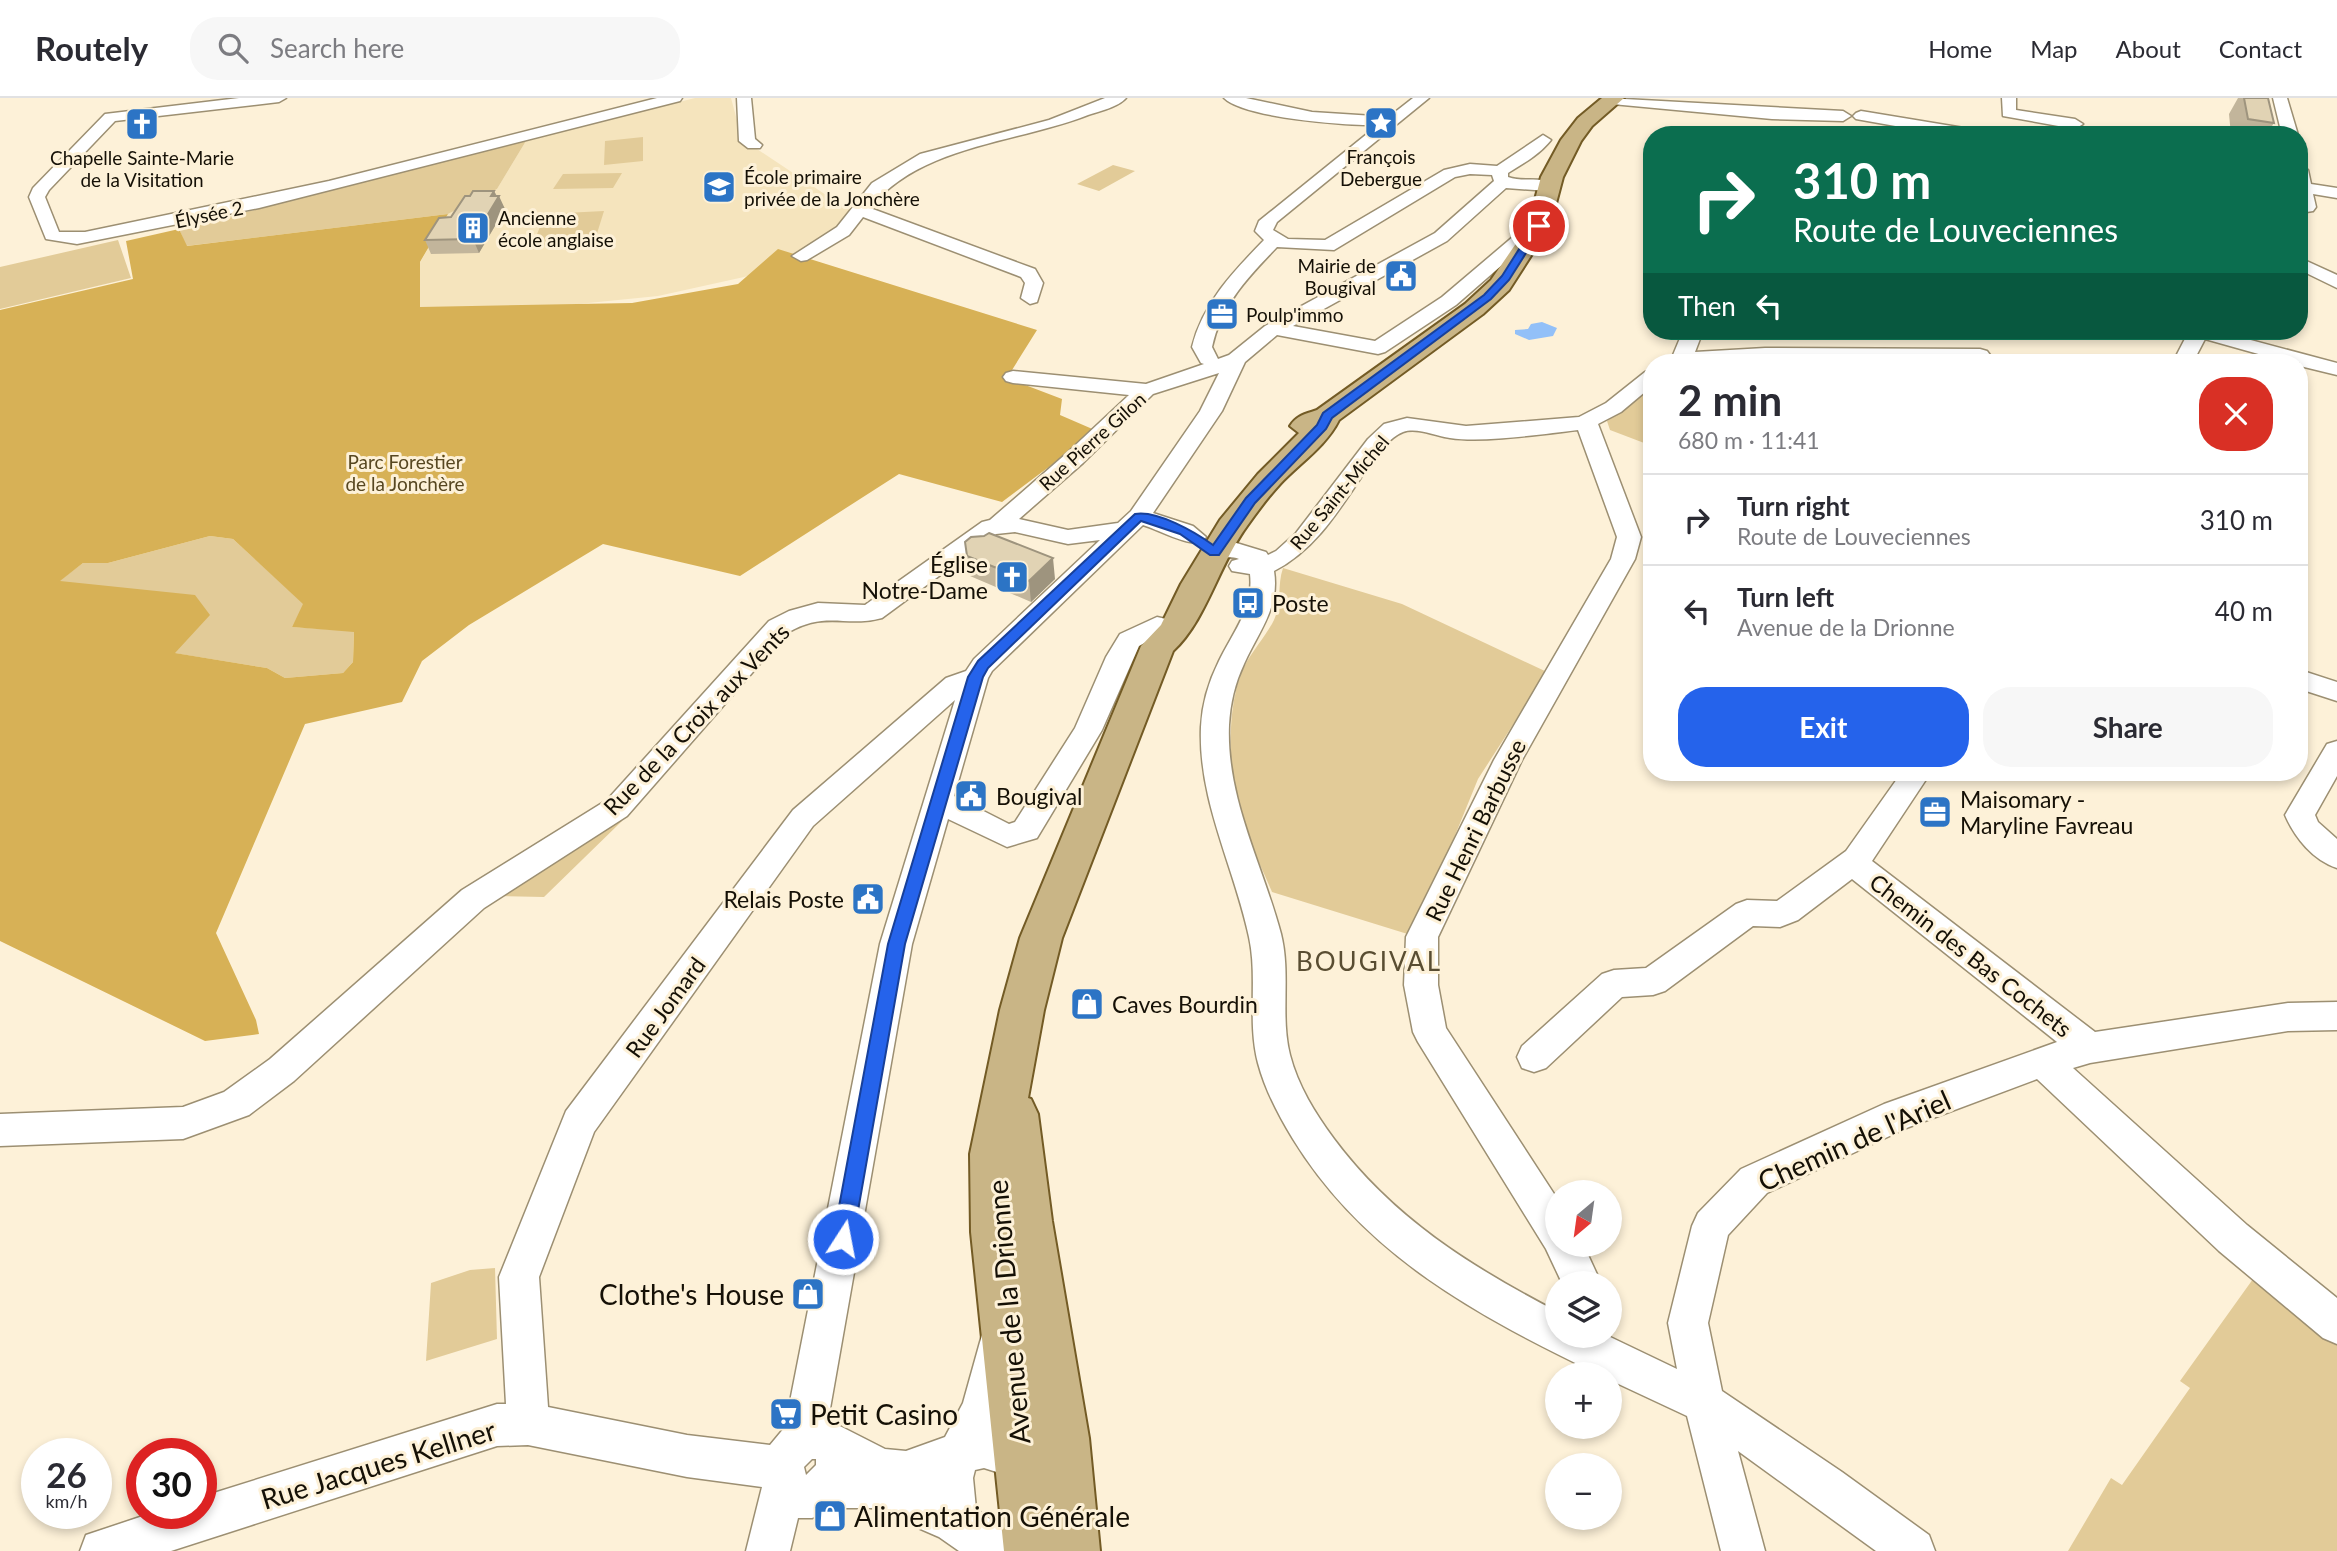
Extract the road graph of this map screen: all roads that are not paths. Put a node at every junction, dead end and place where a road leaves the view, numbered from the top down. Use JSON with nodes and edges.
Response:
{"nodes":[{"id":1,"x":279,"y":98,"type":"edge"},
{"id":2,"x":744,"y":98,"type":"edge"},
{"id":3,"x":1119,"y":98,"type":"edge"},
{"id":4,"x":1231,"y":98,"type":"edge"},
{"id":5,"x":1422,"y":98,"type":"edge"},
{"id":6,"x":1818,"y":98,"type":"edge"},
{"id":7,"x":1844,"y":98,"type":"edge"},
{"id":8,"x":2009,"y":98,"type":"edge"},
{"id":9,"x":2280,"y":98,"type":"edge"},
{"id":10,"x":1607,"y":99,"type":"edge"},
{"id":11,"x":681,"y":100,"type":"edge"},
{"id":12,"x":1850,"y":119,"type":"junction"},
{"id":13,"x":1395,"y":120,"type":"junction"},
{"id":14,"x":2075,"y":124,"type":"dead end"},
{"id":15,"x":1870,"y":126,"type":"edge"},
{"id":16,"x":1905,"y":126,"type":"edge"},
{"id":17,"x":2288,"y":126,"type":"edge"},
{"id":18,"x":754,"y":145,"type":"dead end"},
{"id":19,"x":509,"y":156,"type":"dead end"},
{"id":20,"x":1528,"y":178,"type":"junction"},
{"id":21,"x":2308,"y":189,"type":"edge"},
{"id":22,"x":2337,"y":193,"type":"edge"},
{"id":23,"x":860,"y":210,"type":"junction"},
{"id":24,"x":1274,"y":240,"type":"junction"},
{"id":25,"x":801,"y":256,"type":"dead end"},
{"id":26,"x":2308,"y":267,"type":"edge"},
{"id":27,"x":1492,"y":277,"type":"junction"},
{"id":28,"x":2308,"y":277,"type":"edge"},
{"id":29,"x":2337,"y":282,"type":"edge"},
{"id":30,"x":1030,"y":298,"type":"dead end"},
{"id":31,"x":1275,"y":328,"type":"junction"},
{"id":32,"x":2225,"y":340,"type":"edge"},
{"id":33,"x":2278,"y":354,"type":"edge"},
{"id":34,"x":1209,"y":359,"type":"dead end"},
{"id":35,"x":1236,"y":359,"type":"junction"},
{"id":36,"x":2308,"y":362,"type":"edge"},
{"id":37,"x":2337,"y":369,"type":"edge"},
{"id":38,"x":1013,"y":377,"type":"dead end"},
{"id":39,"x":1643,"y":383,"type":"edge"},
{"id":40,"x":1146,"y":390,"type":"junction"},
{"id":41,"x":1587,"y":426,"type":"junction"},
{"id":42,"x":1133,"y":523,"type":"junction"},
{"id":43,"x":997,"y":526,"type":"junction"},
{"id":44,"x":1204,"y":545,"type":"junction"},
{"id":45,"x":1261,"y":566,"type":"junction"},
{"id":46,"x":1157,"y":635,"type":"junction"},
{"id":47,"x":975,"y":677,"type":"junction"},
{"id":48,"x":2308,"y":681,"type":"edge"},
{"id":49,"x":2337,"y":692,"type":"edge"},
{"id":50,"x":2337,"y":751,"type":"edge"},
{"id":51,"x":1910,"y":781,"type":"edge"},
{"id":52,"x":939,"y":801,"type":"junction"},
{"id":53,"x":2337,"y":856,"type":"edge"},
{"id":54,"x":1852,"y":862,"type":"junction"},
{"id":55,"x":2337,"y":1016,"type":"edge"},
{"id":56,"x":2090,"y":1048,"type":"junction"},
{"id":57,"x":1534,"y":1057,"type":"dead end"},
{"id":58,"x":2042,"y":1062,"type":"junction"},
{"id":59,"x":1011,"y":1074,"type":"junction"},
{"id":60,"x":0,"y":1129,"type":"edge"},
{"id":61,"x":1545,"y":1214,"type":"edge"},
{"id":62,"x":1005,"y":1308,"type":"junction"},
{"id":63,"x":2337,"y":1324,"type":"edge"},
{"id":64,"x":1545,"y":1327,"type":"edge"},
{"id":65,"x":1607,"y":1348,"type":"edge"},
{"id":66,"x":1704,"y":1403,"type":"junction"},
{"id":67,"x":528,"y":1424,"type":"junction"},
{"id":68,"x":960,"y":1452,"type":"junction"},
{"id":69,"x":807,"y":1470,"type":"junction"},
{"id":70,"x":1025,"y":1523,"type":"edge"},
{"id":71,"x":102,"y":1551,"type":"edge"},
{"id":72,"x":768,"y":1551,"type":"edge"},
{"id":73,"x":776,"y":1551,"type":"edge"},
{"id":74,"x":1743,"y":1551,"type":"edge"},
{"id":75,"x":1913,"y":1551,"type":"edge"}],
"edges":[{"from":1,"to":11,"type":"street","name":"Élysée 2"},
{"from":2,"to":18,"type":"street"},
{"from":3,"to":23,"type":"street"},
{"from":4,"to":13,"type":"street"},
{"from":5,"to":13,"type":"street"},
{"from":6,"to":12,"type":"street"},
{"from":7,"to":12,"type":"street"},
{"from":8,"to":14,"type":"street"},
{"from":9,"to":17,"type":"street"},
{"from":10,"to":12,"type":"street"},
{"from":10,"to":20,"type":"main road"},
{"from":10,"to":20,"type":"main road"},
{"from":11,"to":19,"type":"street"},
{"from":12,"to":15,"type":"street"},
{"from":12,"to":16,"type":"street"},
{"from":13,"to":24,"type":"street"},
{"from":20,"to":24,"type":"street"},
{"from":20,"to":27,"type":"main road","name":"Avenue de la Drionne"},
{"from":20,"to":31,"type":"street"},
{"from":21,"to":22,"type":"street"},
{"from":23,"to":25,"type":"street"},
{"from":23,"to":30,"type":"street"},
{"from":24,"to":34,"type":"street"},
{"from":26,"to":29,"type":"street"},
{"from":27,"to":31,"type":"street"},
{"from":27,"to":44,"type":"main road","name":"Avenue de la Drionne"},
{"from":28,"to":29,"type":"street"},
{"from":31,"to":35,"type":"street"},
{"from":32,"to":33,"type":"street"},
{"from":35,"to":40,"type":"street","name":"Rue Pierre Gilon"},
{"from":35,"to":42,"type":"street"},
{"from":36,"to":37,"type":"street"},
{"from":38,"to":40,"type":"street"},
{"from":39,"to":41,"type":"street"},
{"from":40,"to":43,"type":"street","name":"Rue Pierre Gilon"},
{"from":41,"to":45,"type":"street","name":"Rue Saint-Michel"},
{"from":41,"to":61,"type":"street","name":"Rue Henri Barbusse"},
{"from":42,"to":43,"type":"street"},
{"from":42,"to":44,"type":"street"},
{"from":42,"to":47,"type":"street"},
{"from":43,"to":60,"type":"street","name":"Rue de la Croix aux Vents"},
{"from":44,"to":45,"type":"street"},
{"from":44,"to":46,"type":"main road","name":"Avenue de la Drionne"},
{"from":45,"to":64,"type":"street"},
{"from":46,"to":52,"type":"street"},
{"from":46,"to":59,"type":"main road","name":"Avenue de la Drionne"},
{"from":47,"to":52,"type":"street"},
{"from":47,"to":67,"type":"street","name":"Rue Jomard"},
{"from":48,"to":49,"type":"street"},
{"from":50,"to":53,"type":"street"},
{"from":51,"to":54,"type":"street"},
{"from":52,"to":69,"type":"street"},
{"from":54,"to":56,"type":"street","name":"Chemin des Bas Cochets"},
{"from":54,"to":57,"type":"street"},
{"from":55,"to":56,"type":"street","name":"Chemin de l'Ariel"},
{"from":56,"to":58,"type":"street","name":"Chemin de l'Ariel"},
{"from":58,"to":63,"type":"street"},
{"from":58,"to":66,"type":"street","name":"Chemin de l'Ariel"},
{"from":59,"to":62,"type":"main road","name":"Avenue de la Drionne"},
{"from":59,"to":70,"type":"main road","name":"Avenue de la Drionne"},
{"from":62,"to":68,"type":"street"},
{"from":62,"to":70,"type":"main road","name":"Avenue de la Drionne"},
{"from":65,"to":66,"type":"street"},
{"from":66,"to":74,"type":"street","name":"Chemin de l'Ariel"},
{"from":66,"to":75,"type":"street"},
{"from":67,"to":69,"type":"street","name":"Rue Jacques Kellner"},
{"from":67,"to":71,"type":"street","name":"Rue Jacques Kellner"},
{"from":68,"to":69,"type":"street"},
{"from":68,"to":70,"type":"street"},
{"from":68,"to":70,"type":"street"},
{"from":69,"to":70,"type":"street"},
{"from":69,"to":72,"type":"street"},
{"from":69,"to":73,"type":"street"}]}
